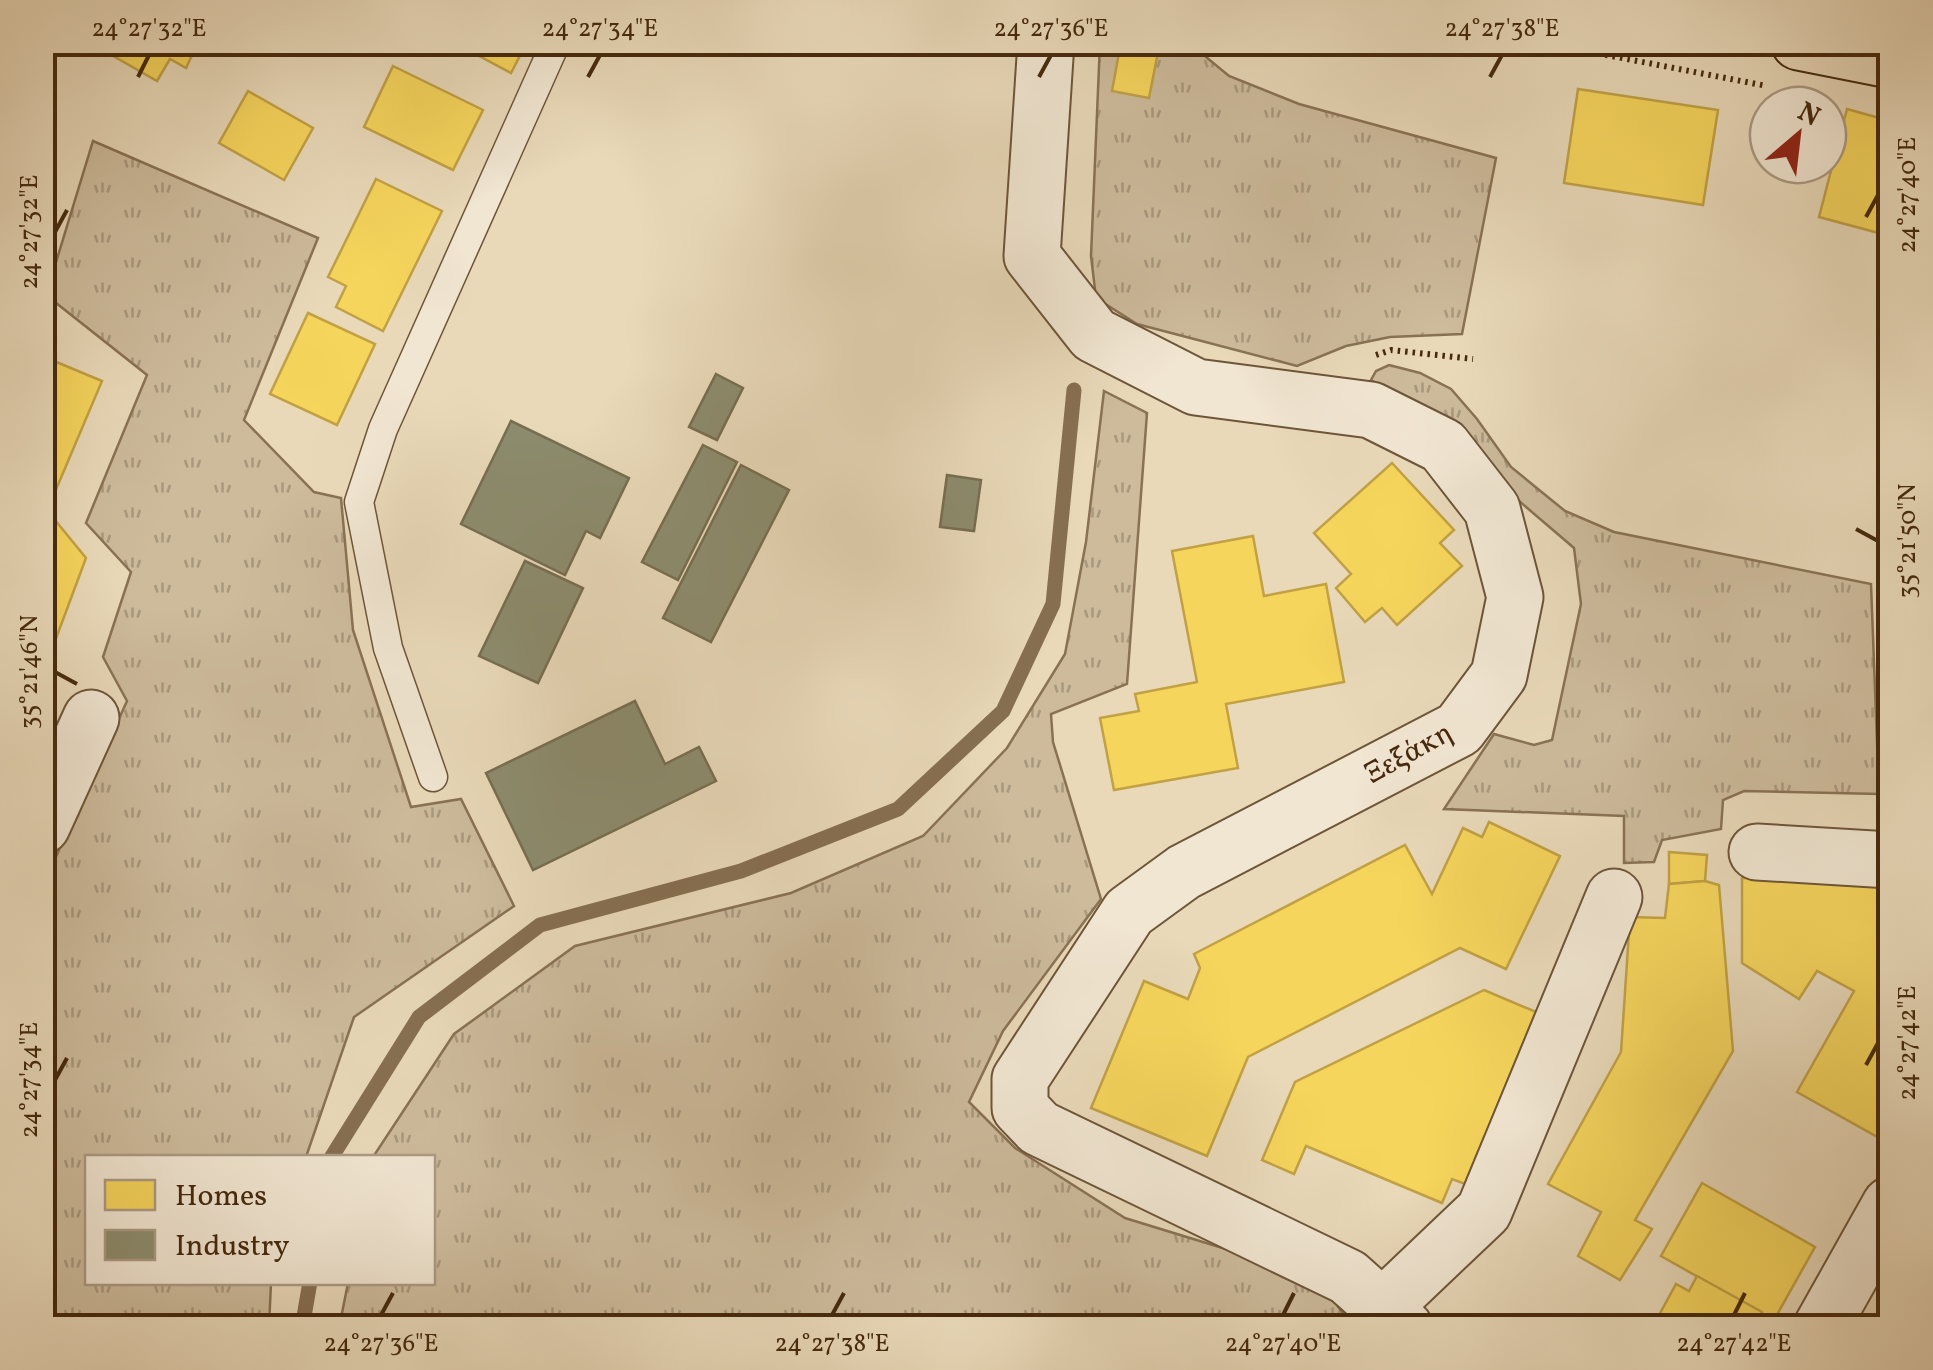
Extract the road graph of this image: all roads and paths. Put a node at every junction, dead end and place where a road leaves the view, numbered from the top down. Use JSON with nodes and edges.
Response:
{"nodes":[{"id":1,"x":556,"y":42,"type":"edge"},
{"id":2,"x":1046,"y":42,"type":"edge"},
{"id":3,"x":1539,"y":42,"type":"edge"},
{"id":4,"x":1799,"y":42,"type":"edge"},
{"id":5,"x":1890,"y":60,"type":"edge"},
{"id":6,"x":1763,"y":85,"type":"edge"},
{"id":7,"x":91,"y":718,"type":"dead end"},
{"id":8,"x":433,"y":777,"type":"dead end"},
{"id":9,"x":42,"y":826,"type":"edge"},
{"id":10,"x":1757,"y":852,"type":"dead end"},
{"id":11,"x":1890,"y":860,"type":"edge"},
{"id":12,"x":1614,"y":896,"type":"dead end"},
{"id":13,"x":1890,"y":1205,"type":"edge"},
{"id":14,"x":1395,"y":1316,"type":"edge"},
{"id":15,"x":1821,"y":1328,"type":"edge"}],
"edges":[{"from":1,"to":8,"type":"lane"},
{"from":2,"to":14,"type":"street","name":"Ξεξάκη"},
{"from":3,"to":6,"type":"path"},
{"from":4,"to":5,"type":"main road"},
{"from":7,"to":9,"type":"street"},
{"from":10,"to":11,"type":"street"},
{"from":12,"to":14,"type":"street"},
{"from":13,"to":15,"type":"street"}]}
